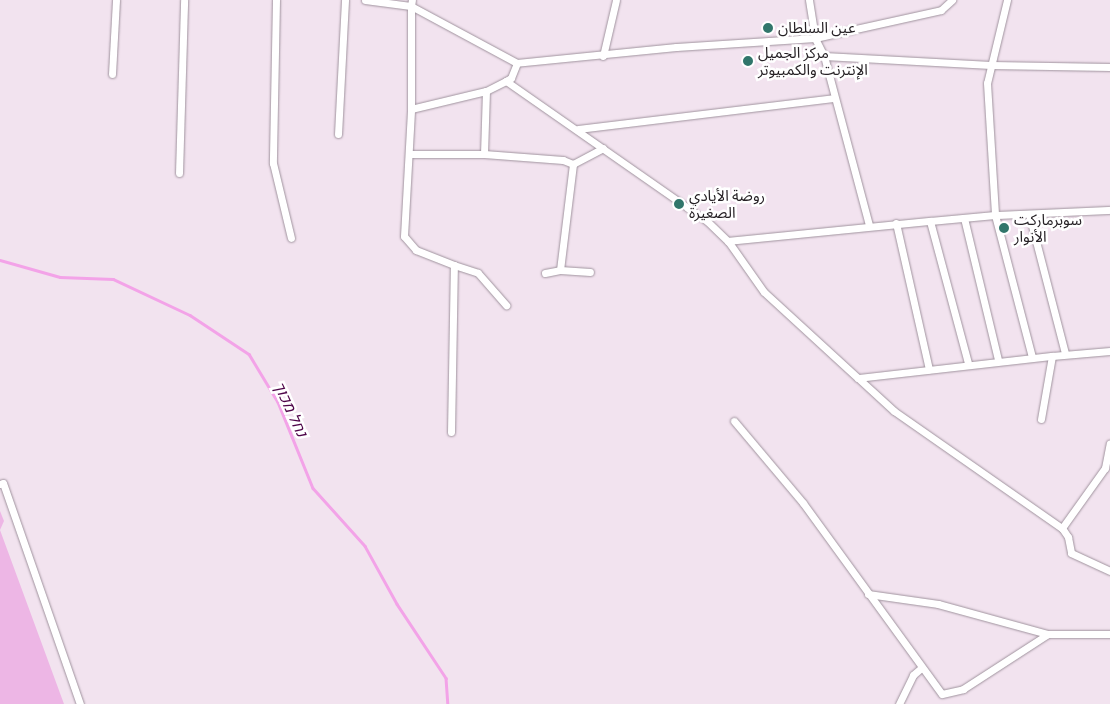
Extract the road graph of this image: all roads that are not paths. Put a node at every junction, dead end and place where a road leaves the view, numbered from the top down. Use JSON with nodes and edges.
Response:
{"nodes":[{"id":1,"x":116,"y":0,"type":"edge"},
{"id":2,"x":184,"y":0,"type":"edge"},
{"id":3,"x":276,"y":0,"type":"edge"},
{"id":4,"x":345,"y":0,"type":"edge"},
{"id":5,"x":365,"y":0,"type":"edge"},
{"id":6,"x":616,"y":0,"type":"edge"},
{"id":7,"x":809,"y":0,"type":"edge"},
{"id":8,"x":952,"y":0,"type":"edge"},
{"id":9,"x":1007,"y":0,"type":"edge"},
{"id":10,"x":411,"y":3,"type":"edge"},
{"id":11,"x":815,"y":38,"type":"junction"},
{"id":12,"x":603,"y":56,"type":"junction"},
{"id":13,"x":824,"y":56,"type":"junction"},
{"id":14,"x":517,"y":63,"type":"junction"},
{"id":15,"x":991,"y":65,"type":"junction"},
{"id":16,"x":1110,"y":67,"type":"edge"},
{"id":17,"x":112,"y":74,"type":"dead end"},
{"id":18,"x":506,"y":81,"type":"junction"},
{"id":19,"x":486,"y":91,"type":"junction"},
{"id":20,"x":833,"y":98,"type":"junction"},
{"id":21,"x":411,"y":109,"type":"junction"},
{"id":22,"x":578,"y":129,"type":"junction"},
{"id":23,"x":338,"y":134,"type":"dead end"},
{"id":24,"x":603,"y":148,"type":"junction"},
{"id":25,"x":411,"y":154,"type":"junction"},
{"id":26,"x":484,"y":154,"type":"junction"},
{"id":27,"x":573,"y":164,"type":"junction"},
{"id":28,"x":179,"y":173,"type":"dead end"},
{"id":29,"x":1110,"y":210,"type":"edge"},
{"id":30,"x":1029,"y":214,"type":"junction"},
{"id":31,"x":996,"y":215,"type":"junction"},
{"id":32,"x":964,"y":218,"type":"junction"},
{"id":33,"x":930,"y":220,"type":"junction"},
{"id":34,"x":896,"y":222,"type":"junction"},
{"id":35,"x":869,"y":225,"type":"junction"},
{"id":36,"x":290,"y":238,"type":"dead end"},
{"id":37,"x":728,"y":240,"type":"junction"},
{"id":38,"x":454,"y":266,"type":"junction"},
{"id":39,"x":560,"y":270,"type":"junction"},
{"id":40,"x":590,"y":272,"type":"dead end"},
{"id":41,"x":545,"y":273,"type":"dead end"},
{"id":42,"x":506,"y":305,"type":"dead end"},
{"id":43,"x":1110,"y":351,"type":"edge"},
{"id":44,"x":1065,"y":353,"type":"junction"},
{"id":45,"x":1052,"y":356,"type":"junction"},
{"id":46,"x":1032,"y":357,"type":"junction"},
{"id":47,"x":998,"y":360,"type":"junction"},
{"id":48,"x":968,"y":363,"type":"junction"},
{"id":49,"x":929,"y":369,"type":"junction"},
{"id":50,"x":858,"y":378,"type":"junction"},
{"id":51,"x":1041,"y":419,"type":"dead end"},
{"id":52,"x":734,"y":421,"type":"dead end"},
{"id":53,"x":451,"y":432,"type":"dead end"},
{"id":54,"x":1110,"y":443,"type":"edge"},
{"id":55,"x":0,"y":484,"type":"edge"},
{"id":56,"x":1062,"y":528,"type":"junction"},
{"id":57,"x":1110,"y":571,"type":"edge"},
{"id":58,"x":868,"y":594,"type":"junction"},
{"id":59,"x":1048,"y":634,"type":"junction"},
{"id":60,"x":1110,"y":634,"type":"edge"},
{"id":61,"x":921,"y":668,"type":"junction"},
{"id":62,"x":80,"y":704,"type":"edge"},
{"id":63,"x":898,"y":704,"type":"edge"}],
"edges":[{"from":1,"to":17,"type":"street"},
{"from":2,"to":28,"type":"street"},
{"from":3,"to":36,"type":"street"},
{"from":4,"to":23,"type":"street"},
{"from":5,"to":10,"type":"street"},
{"from":6,"to":12,"type":"street"},
{"from":7,"to":11,"type":"street"},
{"from":8,"to":11,"type":"street"},
{"from":9,"to":15,"type":"street"},
{"from":10,"to":14,"type":"street"},
{"from":10,"to":21,"type":"street"},
{"from":11,"to":12,"type":"street"},
{"from":11,"to":13,"type":"street"},
{"from":12,"to":14,"type":"street"},
{"from":13,"to":15,"type":"street"},
{"from":13,"to":20,"type":"street"},
{"from":14,"to":18,"type":"street"},
{"from":15,"to":16,"type":"street"},
{"from":15,"to":31,"type":"street"},
{"from":18,"to":19,"type":"street"},
{"from":18,"to":22,"type":"street"},
{"from":19,"to":21,"type":"street"},
{"from":19,"to":26,"type":"street"},
{"from":20,"to":22,"type":"street"},
{"from":20,"to":35,"type":"street"},
{"from":21,"to":25,"type":"street"},
{"from":22,"to":24,"type":"street"},
{"from":24,"to":27,"type":"street"},
{"from":24,"to":37,"type":"street"},
{"from":25,"to":26,"type":"street"},
{"from":25,"to":38,"type":"street"},
{"from":26,"to":27,"type":"street"},
{"from":27,"to":39,"type":"street"},
{"from":29,"to":30,"type":"street"},
{"from":30,"to":31,"type":"street"},
{"from":30,"to":44,"type":"street"},
{"from":31,"to":32,"type":"street"},
{"from":31,"to":46,"type":"street"},
{"from":32,"to":33,"type":"street"},
{"from":32,"to":47,"type":"street"},
{"from":33,"to":34,"type":"street"},
{"from":33,"to":48,"type":"street"},
{"from":34,"to":35,"type":"street"},
{"from":34,"to":49,"type":"street"},
{"from":35,"to":37,"type":"street"},
{"from":37,"to":50,"type":"street"},
{"from":38,"to":42,"type":"street"},
{"from":38,"to":53,"type":"street"},
{"from":39,"to":40,"type":"street"},
{"from":39,"to":41,"type":"street"},
{"from":43,"to":44,"type":"street"},
{"from":44,"to":45,"type":"street"},
{"from":45,"to":46,"type":"street"},
{"from":45,"to":51,"type":"street"},
{"from":46,"to":47,"type":"street"},
{"from":47,"to":48,"type":"street"},
{"from":48,"to":49,"type":"street"},
{"from":49,"to":50,"type":"street"},
{"from":50,"to":56,"type":"street"},
{"from":52,"to":58,"type":"street"},
{"from":54,"to":56,"type":"street"},
{"from":55,"to":62,"type":"street"},
{"from":56,"to":57,"type":"street"},
{"from":58,"to":59,"type":"street"},
{"from":58,"to":61,"type":"street"},
{"from":59,"to":60,"type":"street"},
{"from":59,"to":61,"type":"street"},
{"from":61,"to":63,"type":"street"}]}
